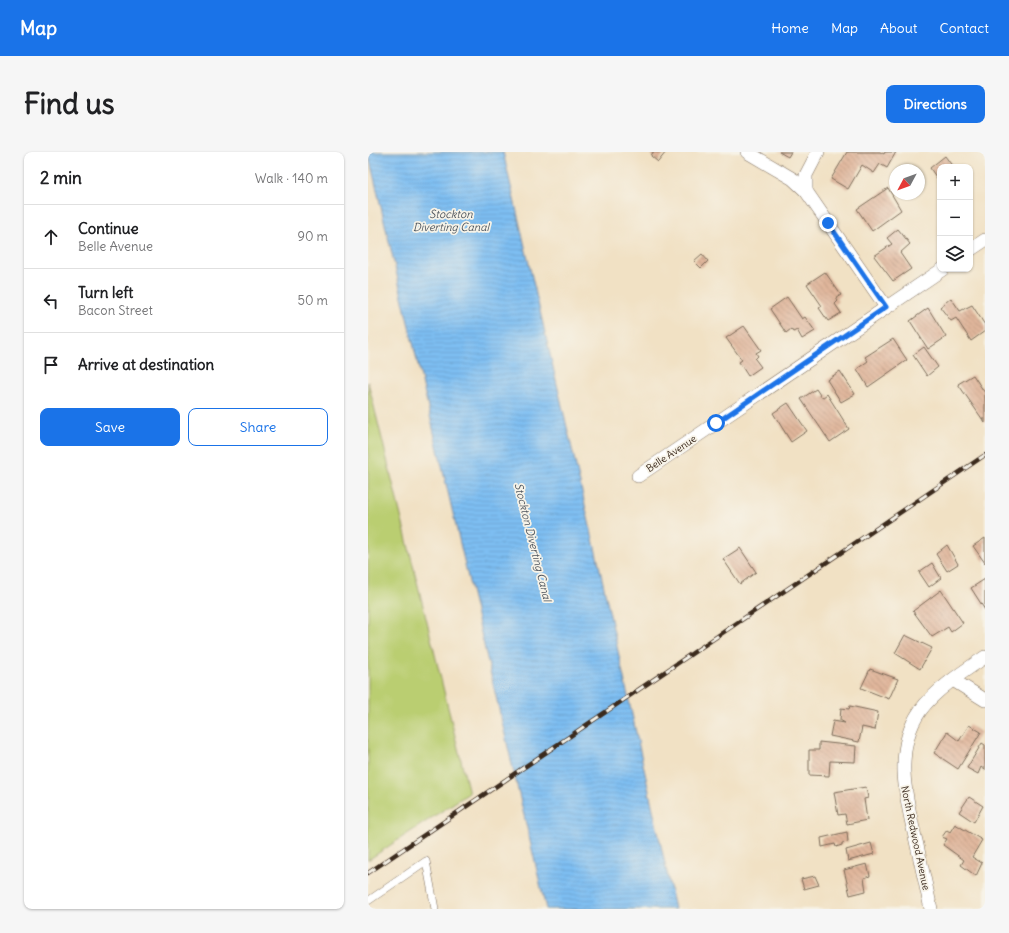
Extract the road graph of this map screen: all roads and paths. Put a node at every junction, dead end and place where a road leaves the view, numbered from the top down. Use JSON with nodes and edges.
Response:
{"nodes":[{"id":1,"x":747,"y":152,"type":"edge"},
{"id":2,"x":818,"y":152,"type":"edge"},
{"id":3,"x":806,"y":191,"type":"junction"},
{"id":4,"x":985,"y":240,"type":"edge"},
{"id":5,"x":973,"y":248,"type":"edge"},
{"id":6,"x":938,"y":272,"type":"edge"},
{"id":7,"x":886,"y":307,"type":"junction"},
{"id":8,"x":638,"y":476,"type":"dead end"},
{"id":9,"x":985,"y":657,"type":"edge"},
{"id":10,"x":953,"y":680,"type":"junction"},
{"id":11,"x":985,"y":700,"type":"edge"},
{"id":12,"x":368,"y":901,"type":"edge"},
{"id":13,"x":435,"y":909,"type":"edge"},
{"id":14,"x":931,"y":909,"type":"edge"}],
"edges":[{"from":1,"to":3,"type":"street"},
{"from":2,"to":3,"type":"street"},
{"from":3,"to":7,"type":"street"},
{"from":4,"to":5,"type":"street"},
{"from":6,"to":7,"type":"street","name":"Belle Avenue"},
{"from":7,"to":8,"type":"street","name":"Belle Avenue"},
{"from":9,"to":10,"type":"street","name":"North Redwood Avenue"},
{"from":10,"to":11,"type":"street"},
{"from":10,"to":14,"type":"street","name":"North Redwood Avenue"},
{"from":12,"to":13,"type":"lane"}]}
